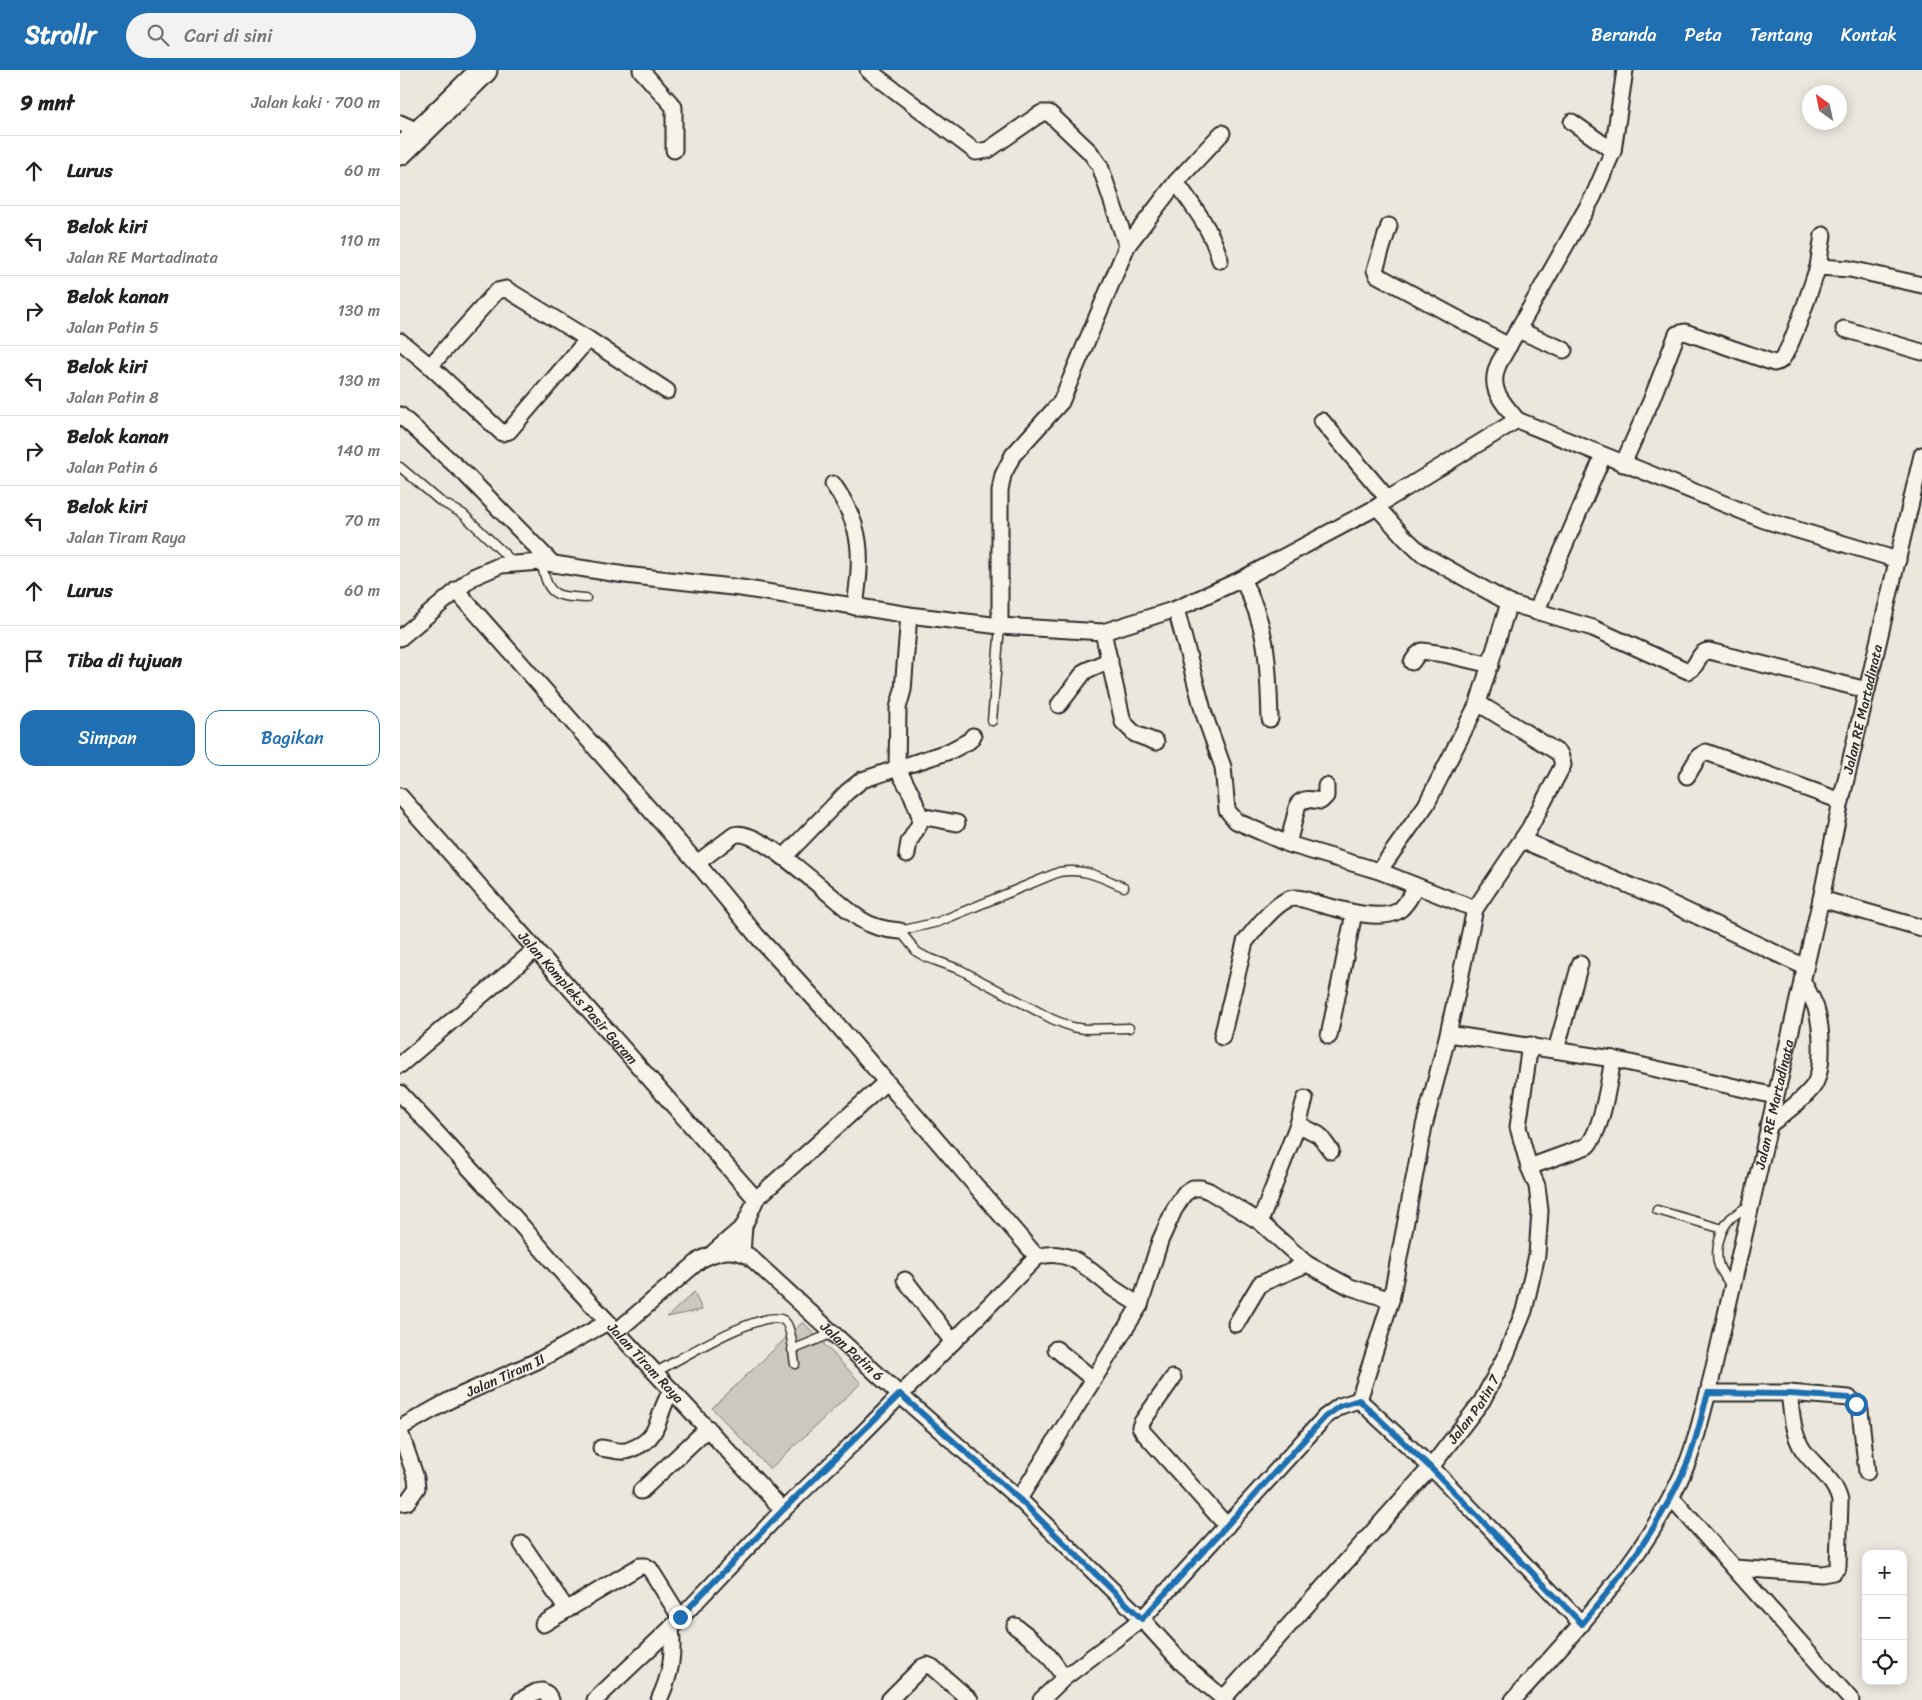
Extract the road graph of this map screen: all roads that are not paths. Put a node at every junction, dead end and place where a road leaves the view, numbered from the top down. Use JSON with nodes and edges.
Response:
{"nodes":[{"id":1,"x":484,"y":70,"type":"edge"},
{"id":2,"x":641,"y":70,"type":"edge"},
{"id":3,"x":868,"y":70,"type":"edge"},
{"id":4,"x":1625,"y":70,"type":"edge"},
{"id":5,"x":1572,"y":122,"type":"dead end"},
{"id":6,"x":410,"y":127,"type":"edge"},
{"id":7,"x":1222,"y":133,"type":"dead end"},
{"id":8,"x":674,"y":150,"type":"dead end"},
{"id":9,"x":1613,"y":151,"type":"junction"},
{"id":10,"x":400,"y":152,"type":"edge"},
{"id":11,"x":1176,"y":182,"type":"junction"},
{"id":12,"x":1389,"y":226,"type":"dead end"},
{"id":13,"x":1823,"y":235,"type":"dead end"},
{"id":14,"x":1127,"y":246,"type":"junction"},
{"id":15,"x":1220,"y":260,"type":"dead end"},
{"id":16,"x":1818,"y":267,"type":"junction"},
{"id":17,"x":1922,"y":285,"type":"edge"},
{"id":18,"x":1844,"y":329,"type":"dead end"},
{"id":19,"x":1518,"y":330,"type":"junction"},
{"id":20,"x":588,"y":339,"type":"junction"},
{"id":21,"x":400,"y":342,"type":"edge"},
{"id":22,"x":1508,"y":346,"type":"junction"},
{"id":23,"x":1564,"y":350,"type":"dead end"},
{"id":24,"x":1922,"y":352,"type":"edge"},
{"id":25,"x":430,"y":366,"type":"junction"},
{"id":26,"x":667,"y":391,"type":"dead end"},
{"id":27,"x":400,"y":415,"type":"edge"},
{"id":28,"x":1517,"y":420,"type":"junction"},
{"id":29,"x":1322,"y":421,"type":"dead end"},
{"id":30,"x":1922,"y":455,"type":"edge"},
{"id":31,"x":1604,"y":456,"type":"junction"},
{"id":32,"x":1622,"y":464,"type":"junction"},
{"id":33,"x":400,"y":467,"type":"edge"},
{"id":34,"x":833,"y":484,"type":"dead end"},
{"id":35,"x":1917,"y":499,"type":"edge"},
{"id":36,"x":1383,"y":503,"type":"junction"},
{"id":37,"x":1898,"y":560,"type":"junction"},
{"id":38,"x":514,"y":563,"type":"junction"},
{"id":39,"x":547,"y":563,"type":"junction"},
{"id":40,"x":1242,"y":579,"type":"junction"},
{"id":41,"x":456,"y":590,"type":"junction"},
{"id":42,"x":586,"y":598,"type":"dead end"},
{"id":43,"x":1508,"y":603,"type":"junction"},
{"id":44,"x":856,"y":607,"type":"junction"},
{"id":45,"x":1176,"y":609,"type":"junction"},
{"id":46,"x":1536,"y":612,"type":"junction"},
{"id":47,"x":909,"y":616,"type":"junction"},
{"id":48,"x":1000,"y":626,"type":"junction"},
{"id":49,"x":1103,"y":632,"type":"junction"},
{"id":50,"x":400,"y":638,"type":"edge"},
{"id":51,"x":1110,"y":660,"type":"junction"},
{"id":52,"x":1412,"y":662,"type":"dead end"},
{"id":53,"x":1491,"y":665,"type":"junction"},
{"id":54,"x":1867,"y":690,"type":"junction"},
{"id":55,"x":1478,"y":703,"type":"junction"},
{"id":56,"x":1059,"y":705,"type":"dead end"},
{"id":57,"x":1270,"y":719,"type":"dead end"},
{"id":58,"x":992,"y":721,"type":"dead end"},
{"id":59,"x":973,"y":736,"type":"dead end"},
{"id":60,"x":1156,"y":742,"type":"dead end"},
{"id":61,"x":897,"y":768,"type":"junction"},
{"id":62,"x":1687,"y":776,"type":"dead end"},
{"id":63,"x":1326,"y":786,"type":"dead end"},
{"id":64,"x":400,"y":796,"type":"edge"},
{"id":65,"x":1841,"y":801,"type":"junction"},
{"id":66,"x":920,"y":816,"type":"junction"},
{"id":67,"x":957,"y":823,"type":"dead end"},
{"id":68,"x":1522,"y":840,"type":"junction"},
{"id":69,"x":1288,"y":844,"type":"junction"},
{"id":70,"x":906,"y":854,"type":"dead end"},
{"id":71,"x":784,"y":856,"type":"junction"},
{"id":72,"x":697,"y":863,"type":"junction"},
{"id":73,"x":1379,"y":871,"type":"junction"},
{"id":74,"x":1124,"y":887,"type":"dead end"},
{"id":75,"x":1416,"y":887,"type":"junction"},
{"id":76,"x":1821,"y":899,"type":"junction"},
{"id":77,"x":1475,"y":909,"type":"junction"},
{"id":78,"x":1354,"y":913,"type":"junction"},
{"id":79,"x":1922,"y":928,"type":"edge"},
{"id":80,"x":900,"y":931,"type":"junction"},
{"id":81,"x":535,"y":950,"type":"junction"},
{"id":82,"x":1580,"y":964,"type":"dead end"},
{"id":83,"x":1804,"y":974,"type":"junction"},
{"id":84,"x":1129,"y":1028,"type":"dead end"},
{"id":85,"x":1448,"y":1034,"type":"junction"},
{"id":86,"x":1329,"y":1036,"type":"dead end"},
{"id":87,"x":1222,"y":1037,"type":"dead end"},
{"id":88,"x":1530,"y":1046,"type":"junction"},
{"id":89,"x":1556,"y":1050,"type":"junction"},
{"id":90,"x":1613,"y":1059,"type":"junction"},
{"id":91,"x":400,"y":1065,"type":"edge"},
{"id":92,"x":886,"y":1082,"type":"junction"},
{"id":93,"x":400,"y":1093,"type":"edge"},
{"id":94,"x":1775,"y":1096,"type":"junction"},
{"id":95,"x":1305,"y":1098,"type":"dead end"},
{"id":96,"x":1298,"y":1124,"type":"junction"},
{"id":97,"x":1768,"y":1126,"type":"junction"},
{"id":98,"x":1331,"y":1151,"type":"dead end"},
{"id":99,"x":1529,"y":1167,"type":"junction"},
{"id":100,"x":756,"y":1199,"type":"junction"},
{"id":101,"x":1751,"y":1204,"type":"junction"},
{"id":102,"x":1657,"y":1210,"type":"dead end"},
{"id":103,"x":1260,"y":1222,"type":"junction"},
{"id":104,"x":744,"y":1226,"type":"junction"},
{"id":105,"x":1723,"y":1229,"type":"junction"},
{"id":106,"x":714,"y":1252,"type":"junction"},
{"id":107,"x":742,"y":1253,"type":"junction"},
{"id":108,"x":1037,"y":1258,"type":"junction"},
{"id":109,"x":1307,"y":1264,"type":"junction"},
{"id":110,"x":905,"y":1280,"type":"dead end"},
{"id":111,"x":1732,"y":1288,"type":"junction"},
{"id":112,"x":1391,"y":1300,"type":"junction"},
{"id":113,"x":1140,"y":1305,"type":"junction"},
{"id":114,"x":1236,"y":1324,"type":"dead end"},
{"id":115,"x":613,"y":1327,"type":"junction"},
{"id":116,"x":833,"y":1333,"type":"junction"},
{"id":117,"x":953,"y":1342,"type":"junction"},
{"id":118,"x":1056,"y":1349,"type":"dead end"},
{"id":119,"x":792,"y":1350,"type":"junction"},
{"id":120,"x":795,"y":1364,"type":"dead end"},
{"id":121,"x":656,"y":1372,"type":"junction"},
{"id":122,"x":1173,"y":1378,"type":"dead end"},
{"id":123,"x":1093,"y":1379,"type":"junction"},
{"id":124,"x":672,"y":1390,"type":"junction"},
{"id":125,"x":1708,"y":1393,"type":"junction"},
{"id":126,"x":900,"y":1394,"type":"junction"},
{"id":127,"x":1790,"y":1394,"type":"junction"},
{"id":128,"x":1359,"y":1400,"type":"junction"},
{"id":129,"x":708,"y":1428,"type":"junction"},
{"id":130,"x":400,"y":1430,"type":"edge"},
{"id":131,"x":601,"y":1448,"type":"dead end"},
{"id":132,"x":1431,"y":1468,"type":"junction"},
{"id":133,"x":1867,"y":1472,"type":"dead end"},
{"id":134,"x":640,"y":1491,"type":"dead end"},
{"id":135,"x":1671,"y":1497,"type":"junction"},
{"id":136,"x":1019,"y":1499,"type":"junction"},
{"id":137,"x":400,"y":1503,"type":"edge"},
{"id":138,"x":783,"y":1510,"type":"junction"},
{"id":139,"x":1227,"y":1526,"type":"junction"},
{"id":140,"x":522,"y":1544,"type":"dead end"},
{"id":141,"x":1734,"y":1568,"type":"junction"},
{"id":142,"x":567,"y":1610,"type":"junction"},
{"id":143,"x":1142,"y":1619,"type":"junction"},
{"id":144,"x":675,"y":1622,"type":"junction"},
{"id":145,"x":543,"y":1624,"type":"dead end"},
{"id":146,"x":1582,"y":1624,"type":"junction"},
{"id":147,"x":1015,"y":1626,"type":"dead end"},
{"id":148,"x":1064,"y":1678,"type":"junction"},
{"id":149,"x":1224,"y":1699,"type":"edge"},
{"id":150,"x":520,"y":1700,"type":"edge"},
{"id":151,"x":551,"y":1700,"type":"edge"},
{"id":152,"x":595,"y":1700,"type":"edge"},
{"id":153,"x":659,"y":1700,"type":"edge"},
{"id":154,"x":889,"y":1700,"type":"edge"},
{"id":155,"x":970,"y":1700,"type":"edge"},
{"id":156,"x":1041,"y":1700,"type":"edge"},
{"id":157,"x":1513,"y":1700,"type":"edge"},
{"id":158,"x":1850,"y":1700,"type":"edge"}],
"edges":[{"from":1,"to":6,"type":"highway"},
{"from":2,"to":8,"type":"street"},
{"from":3,"to":14,"type":"street"},
{"from":4,"to":9,"type":"street"},
{"from":5,"to":9,"type":"street"},
{"from":6,"to":10,"type":"highway"},
{"from":7,"to":11,"type":"street"},
{"from":9,"to":19,"type":"street"},
{"from":11,"to":14,"type":"street"},
{"from":11,"to":15,"type":"street"},
{"from":12,"to":22,"type":"street"},
{"from":13,"to":16,"type":"street"},
{"from":14,"to":48,"type":"street"},
{"from":16,"to":17,"type":"street"},
{"from":16,"to":32,"type":"street"},
{"from":18,"to":24,"type":"street"},
{"from":19,"to":22,"type":"street"},
{"from":19,"to":23,"type":"street"},
{"from":20,"to":25,"type":"street"},
{"from":20,"to":25,"type":"street"},
{"from":20,"to":26,"type":"street"},
{"from":21,"to":25,"type":"street"},
{"from":22,"to":28,"type":"street"},
{"from":27,"to":39,"type":"street"},
{"from":28,"to":31,"type":"street"},
{"from":28,"to":36,"type":"street"},
{"from":29,"to":36,"type":"street"},
{"from":30,"to":35,"type":"street","name":"Jalan RE Martadinata"},
{"from":31,"to":32,"type":"street"},
{"from":31,"to":46,"type":"street"},
{"from":32,"to":37,"type":"street"},
{"from":33,"to":38,"type":"lane"},
{"from":34,"to":44,"type":"street"},
{"from":35,"to":37,"type":"street","name":"Jalan RE Martadinata"},
{"from":36,"to":40,"type":"street"},
{"from":36,"to":43,"type":"street"},
{"from":37,"to":54,"type":"street","name":"Jalan RE Martadinata"},
{"from":38,"to":39,"type":"street"},
{"from":38,"to":41,"type":"street"},
{"from":39,"to":42,"type":"lane"},
{"from":39,"to":44,"type":"street"},
{"from":40,"to":45,"type":"street"},
{"from":40,"to":57,"type":"street"},
{"from":41,"to":50,"type":"street"},
{"from":41,"to":72,"type":"street"},
{"from":43,"to":46,"type":"street"},
{"from":43,"to":53,"type":"street"},
{"from":44,"to":47,"type":"street"},
{"from":45,"to":49,"type":"street"},
{"from":45,"to":69,"type":"street"},
{"from":46,"to":54,"type":"street"},
{"from":47,"to":48,"type":"street"},
{"from":47,"to":61,"type":"street"},
{"from":48,"to":49,"type":"street"},
{"from":48,"to":58,"type":"lane"},
{"from":49,"to":51,"type":"street"},
{"from":51,"to":56,"type":"street"},
{"from":51,"to":60,"type":"street"},
{"from":52,"to":53,"type":"street"},
{"from":53,"to":55,"type":"street"},
{"from":54,"to":65,"type":"street","name":"Jalan RE Martadinata"},
{"from":55,"to":68,"type":"street"},
{"from":55,"to":73,"type":"street"},
{"from":59,"to":61,"type":"street"},
{"from":61,"to":66,"type":"street"},
{"from":61,"to":71,"type":"street"},
{"from":62,"to":65,"type":"street"},
{"from":63,"to":69,"type":"street"},
{"from":64,"to":81,"type":"street","name":"Jalan Kompleks Pasir Garam"},
{"from":65,"to":76,"type":"street","name":"Jalan RE Martadinata"},
{"from":66,"to":67,"type":"street"},
{"from":66,"to":70,"type":"street"},
{"from":68,"to":77,"type":"street"},
{"from":68,"to":83,"type":"street"},
{"from":69,"to":73,"type":"street"},
{"from":71,"to":72,"type":"street"},
{"from":71,"to":80,"type":"street"},
{"from":72,"to":92,"type":"street"},
{"from":73,"to":75,"type":"street"},
{"from":74,"to":80,"type":"lane"},
{"from":75,"to":77,"type":"street"},
{"from":75,"to":78,"type":"street"},
{"from":76,"to":79,"type":"street"},
{"from":76,"to":83,"type":"street","name":"Jalan RE Martadinata"},
{"from":77,"to":85,"type":"street"},
{"from":78,"to":86,"type":"street"},
{"from":78,"to":87,"type":"street"},
{"from":80,"to":84,"type":"lane"},
{"from":81,"to":91,"type":"street"},
{"from":81,"to":100,"type":"street","name":"Jalan Kompleks Pasir Garam"},
{"from":82,"to":89,"type":"street"},
{"from":83,"to":94,"type":"street","name":"Jalan RE Martadinata"},
{"from":83,"to":97,"type":"street"},
{"from":85,"to":88,"type":"street"},
{"from":85,"to":112,"type":"street"},
{"from":88,"to":89,"type":"street"},
{"from":88,"to":99,"type":"street","name":"Jalan Patin 7"},
{"from":89,"to":90,"type":"street"},
{"from":90,"to":94,"type":"street"},
{"from":90,"to":99,"type":"street"},
{"from":92,"to":100,"type":"street"},
{"from":92,"to":108,"type":"street"},
{"from":93,"to":115,"type":"street","name":"Jalan Tiram Raya"},
{"from":94,"to":97,"type":"street","name":"Jalan RE Martadinata"},
{"from":95,"to":96,"type":"street"},
{"from":96,"to":98,"type":"street"},
{"from":96,"to":103,"type":"street"},
{"from":97,"to":101,"type":"street","name":"Jalan RE Martadinata"},
{"from":99,"to":132,"type":"street","name":"Jalan Patin 7"},
{"from":100,"to":104,"type":"street"},
{"from":101,"to":105,"type":"lane"},
{"from":101,"to":111,"type":"street","name":"Jalan RE Martadinata"},
{"from":102,"to":105,"type":"lane"},
{"from":103,"to":109,"type":"street"},
{"from":103,"to":113,"type":"street"},
{"from":104,"to":106,"type":"street"},
{"from":104,"to":107,"type":"street"},
{"from":105,"to":111,"type":"lane"},
{"from":106,"to":107,"type":"street"},
{"from":106,"to":115,"type":"street"},
{"from":107,"to":116,"type":"street","name":"Jalan Patin 6"},
{"from":108,"to":113,"type":"street"},
{"from":108,"to":117,"type":"street"},
{"from":109,"to":112,"type":"street"},
{"from":109,"to":114,"type":"street"},
{"from":110,"to":117,"type":"street"},
{"from":111,"to":125,"type":"street","name":"Jalan RE Martadinata"},
{"from":112,"to":128,"type":"street"},
{"from":113,"to":123,"type":"street"},
{"from":115,"to":121,"type":"street","name":"Jalan Tiram Raya"},
{"from":115,"to":130,"type":"street","name":"Jalan Tiram II"},
{"from":116,"to":119,"type":"lane"},
{"from":116,"to":126,"type":"street","name":"Jalan Patin 6"},
{"from":117,"to":126,"type":"street"},
{"from":118,"to":123,"type":"street"},
{"from":119,"to":120,"type":"lane"},
{"from":119,"to":121,"type":"lane"},
{"from":121,"to":124,"type":"street","name":"Jalan Tiram Raya"},
{"from":122,"to":139,"type":"street"},
{"from":123,"to":136,"type":"street"},
{"from":124,"to":129,"type":"street","name":"Jalan Tiram Raya"},
{"from":124,"to":131,"type":"street"},
{"from":125,"to":127,"type":"street"},
{"from":125,"to":135,"type":"street","name":"Jalan RE Martadinata"},
{"from":126,"to":136,"type":"street","name":"Jalan Patin 6"},
{"from":126,"to":138,"type":"street"},
{"from":127,"to":133,"type":"street"},
{"from":127,"to":141,"type":"street"},
{"from":128,"to":132,"type":"street"},
{"from":128,"to":139,"type":"street"},
{"from":129,"to":134,"type":"street"},
{"from":129,"to":138,"type":"street","name":"Jalan Tiram Raya"},
{"from":130,"to":137,"type":"street"},
{"from":132,"to":146,"type":"street"},
{"from":132,"to":149,"type":"street","name":"Jalan Patin 7"},
{"from":135,"to":141,"type":"street"},
{"from":135,"to":146,"type":"street","name":"Jalan RE Martadinata"},
{"from":136,"to":143,"type":"street","name":"Jalan Patin 6"},
{"from":138,"to":144,"type":"street"},
{"from":139,"to":143,"type":"street"},
{"from":140,"to":142,"type":"street"},
{"from":141,"to":158,"type":"street"},
{"from":142,"to":144,"type":"street"},
{"from":142,"to":145,"type":"street"},
{"from":143,"to":148,"type":"street"},
{"from":143,"to":149,"type":"street","name":"Jalan Patin 6"},
{"from":144,"to":152,"type":"street"},
{"from":144,"to":153,"type":"street"},
{"from":146,"to":157,"type":"street","name":"Jalan RE Martadinata"},
{"from":147,"to":148,"type":"street"},
{"from":148,"to":156,"type":"street"},
{"from":150,"to":151,"type":"street"},
{"from":154,"to":155,"type":"street"}]}
